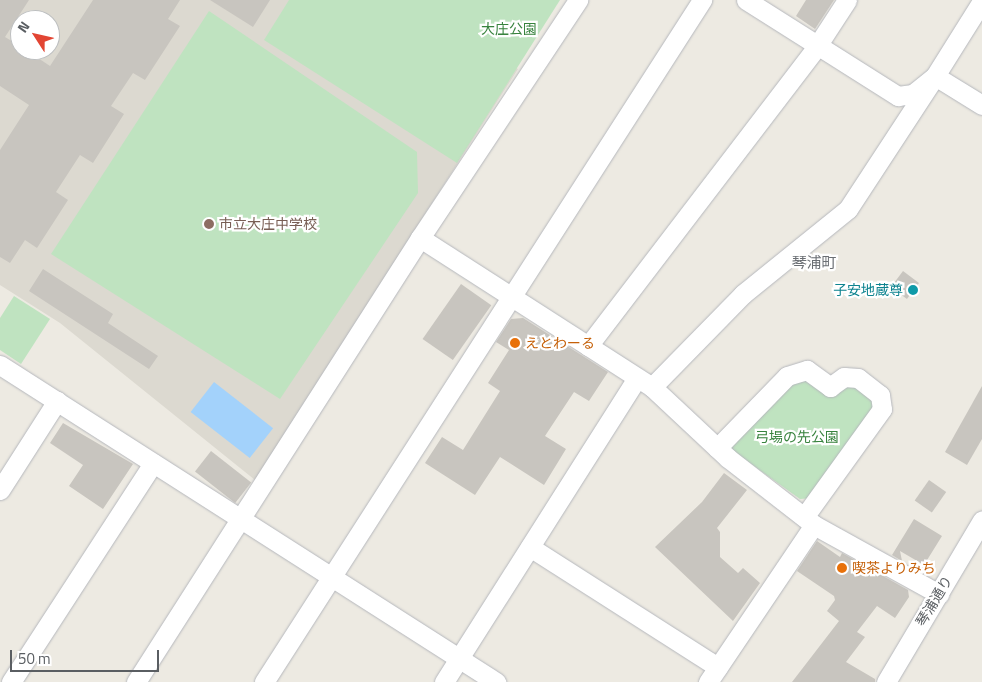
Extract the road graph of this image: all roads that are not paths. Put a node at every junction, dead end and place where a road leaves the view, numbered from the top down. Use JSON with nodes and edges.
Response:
{"nodes":[{"id":1,"x":578,"y":0,"type":"edge"},
{"id":2,"x":702,"y":0,"type":"edge"},
{"id":3,"x":746,"y":0,"type":"edge"},
{"id":4,"x":847,"y":0,"type":"edge"},
{"id":5,"x":982,"y":1,"type":"edge"},
{"id":6,"x":817,"y":46,"type":"junction"},
{"id":7,"x":934,"y":76,"type":"junction"},
{"id":8,"x":982,"y":105,"type":"edge"},
{"id":9,"x":420,"y":238,"type":"junction"},
{"id":10,"x":511,"y":296,"type":"junction"},
{"id":11,"x":588,"y":346,"type":"junction"},
{"id":12,"x":0,"y":365,"type":"edge"},
{"id":13,"x":645,"y":383,"type":"junction"},
{"id":14,"x":57,"y":401,"type":"junction"},
{"id":15,"x":717,"y":448,"type":"junction"},
{"id":16,"x":153,"y":463,"type":"junction"},
{"id":17,"x":0,"y":490,"type":"edge"},
{"id":18,"x":242,"y":519,"type":"junction"},
{"id":19,"x":982,"y":520,"type":"edge"},
{"id":20,"x":809,"y":521,"type":"junction"},
{"id":21,"x":530,"y":547,"type":"junction"},
{"id":22,"x":331,"y":576,"type":"junction"},
{"id":23,"x":939,"y":594,"type":"junction"},
{"id":24,"x":459,"y":658,"type":"junction"},
{"id":25,"x":713,"y":674,"type":"edge"},
{"id":26,"x":10,"y":682,"type":"edge"},
{"id":27,"x":136,"y":682,"type":"edge"},
{"id":28,"x":264,"y":682,"type":"edge"},
{"id":29,"x":444,"y":682,"type":"edge"},
{"id":30,"x":496,"y":682,"type":"edge"},
{"id":31,"x":886,"y":682,"type":"edge"}],
"edges":[{"from":1,"to":9,"type":"street"},
{"from":2,"to":10,"type":"street"},
{"from":3,"to":6,"type":"street"},
{"from":4,"to":6,"type":"street"},
{"from":5,"to":7,"type":"street"},
{"from":6,"to":7,"type":"street"},
{"from":6,"to":11,"type":"street"},
{"from":7,"to":8,"type":"street"},
{"from":7,"to":13,"type":"street"},
{"from":9,"to":10,"type":"street"},
{"from":9,"to":18,"type":"street"},
{"from":10,"to":11,"type":"street"},
{"from":10,"to":22,"type":"street"},
{"from":11,"to":13,"type":"street"},
{"from":12,"to":14,"type":"street"},
{"from":13,"to":15,"type":"street"},
{"from":13,"to":21,"type":"street"},
{"from":14,"to":16,"type":"street"},
{"from":14,"to":17,"type":"street"},
{"from":15,"to":20,"type":"street"},
{"from":15,"to":20,"type":"street"},
{"from":16,"to":18,"type":"street"},
{"from":16,"to":26,"type":"street"},
{"from":18,"to":22,"type":"street"},
{"from":18,"to":27,"type":"street"},
{"from":19,"to":23,"type":"street","name":"琴浦通り"},
{"from":20,"to":23,"type":"street"},
{"from":20,"to":25,"type":"street"},
{"from":21,"to":24,"type":"street"},
{"from":21,"to":25,"type":"street"},
{"from":22,"to":24,"type":"street"},
{"from":22,"to":28,"type":"street"},
{"from":23,"to":31,"type":"street","name":"琴浦通り"},
{"from":24,"to":29,"type":"street"},
{"from":24,"to":30,"type":"street"}]}
